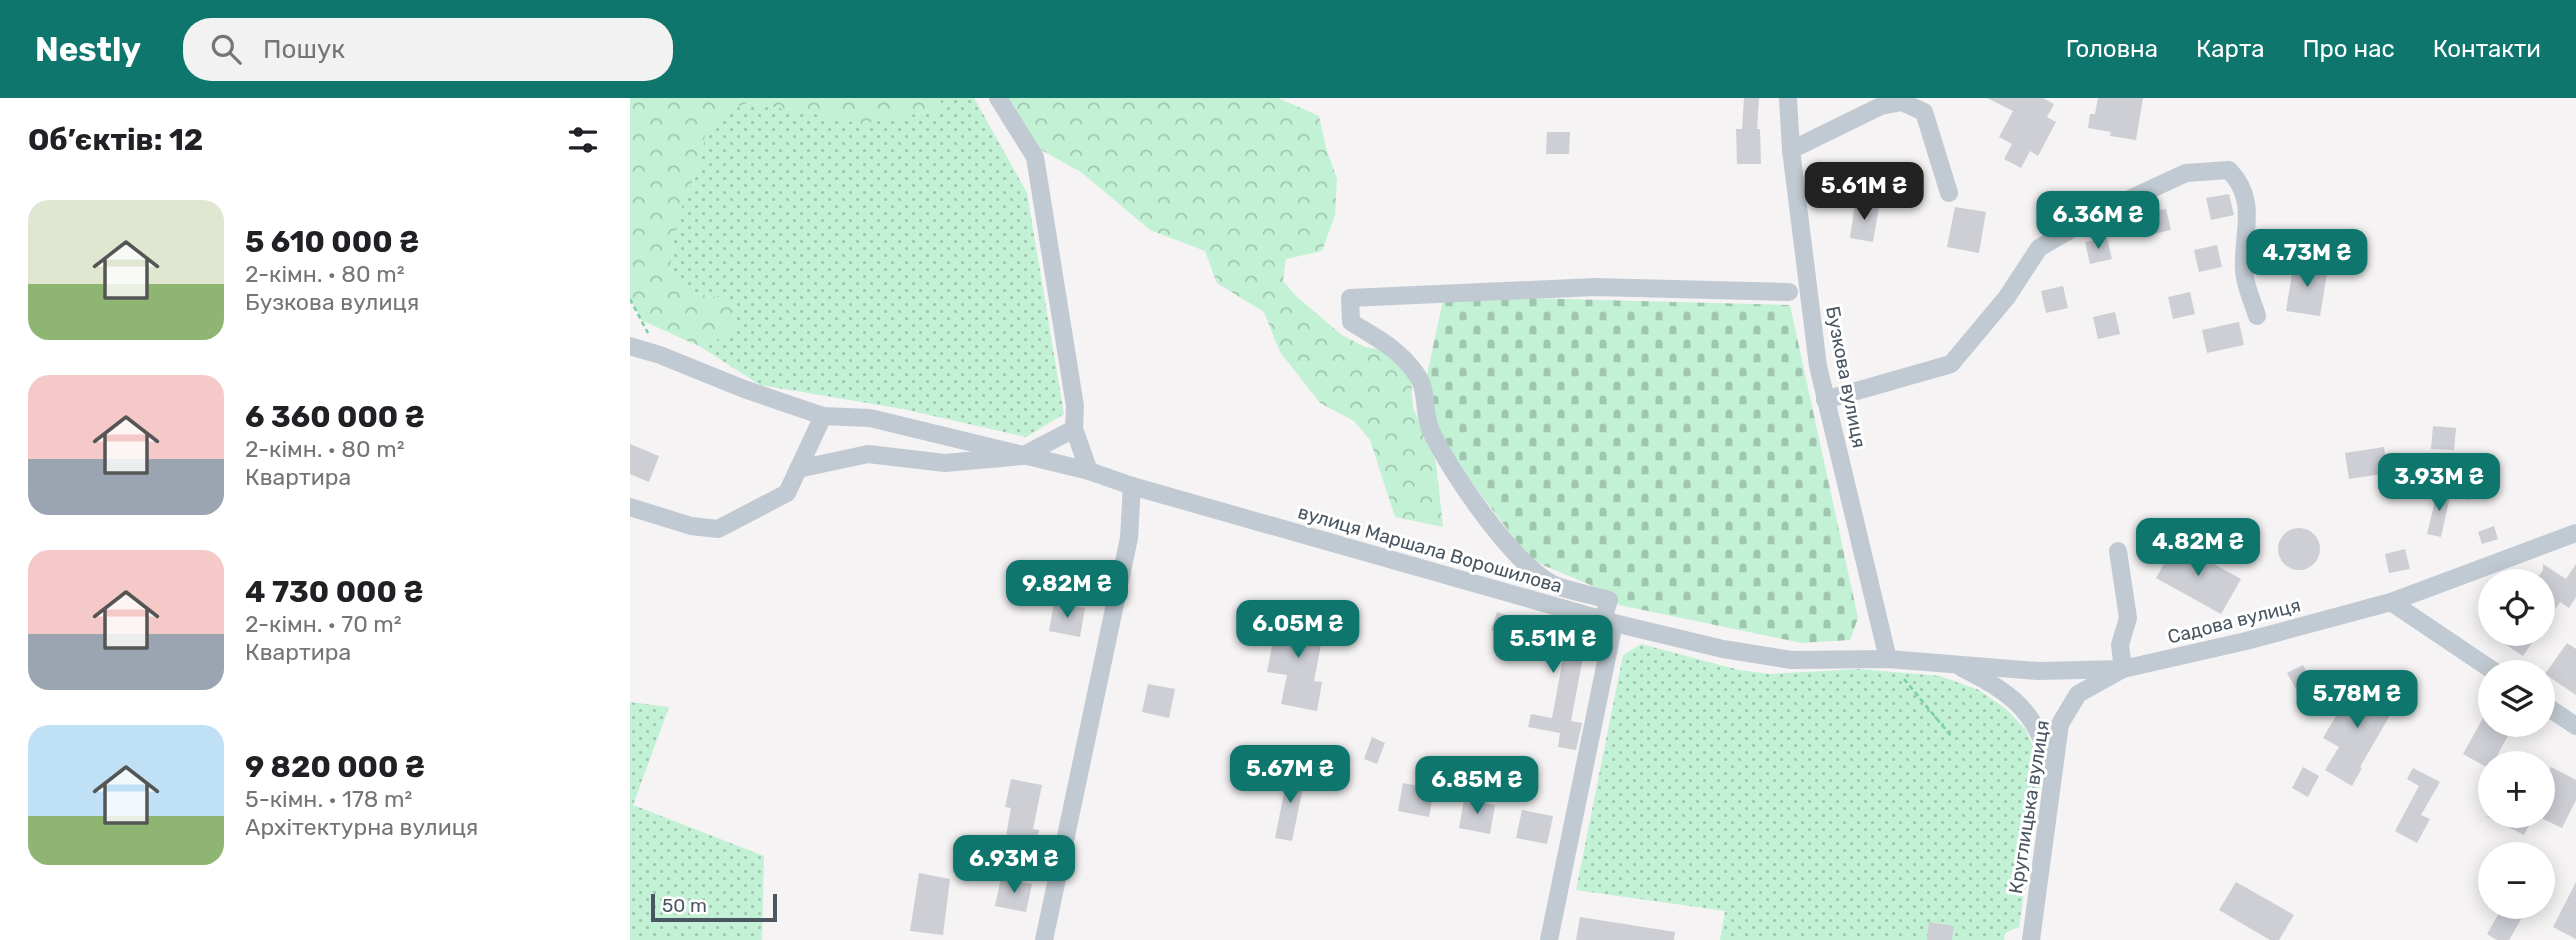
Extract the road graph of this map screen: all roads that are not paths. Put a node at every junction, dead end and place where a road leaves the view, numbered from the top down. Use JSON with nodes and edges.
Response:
{"nodes":[{"id":1,"x":998,"y":98,"type":"edge"},
{"id":2,"x":1788,"y":98,"type":"edge"},
{"id":3,"x":1791,"y":150,"type":"junction"},
{"id":4,"x":1949,"y":193,"type":"dead end"},
{"id":5,"x":1789,"y":292,"type":"dead end"},
{"id":6,"x":2257,"y":316,"type":"dead end"},
{"id":7,"x":630,"y":346,"type":"edge"},
{"id":8,"x":1825,"y":400,"type":"junction"},
{"id":9,"x":823,"y":416,"type":"junction"},
{"id":10,"x":1074,"y":429,"type":"junction"},
{"id":11,"x":1022,"y":456,"type":"junction"},
{"id":12,"x":798,"y":469,"type":"junction"},
{"id":13,"x":1089,"y":471,"type":"junction"},
{"id":14,"x":1132,"y":486,"type":"junction"},
{"id":15,"x":630,"y":507,"type":"edge"},
{"id":16,"x":2576,"y":533,"type":"edge"},
{"id":17,"x":2118,"y":551,"type":"dead end"},
{"id":18,"x":2391,"y":602,"type":"junction"},
{"id":19,"x":1608,"y":621,"type":"junction"},
{"id":20,"x":1888,"y":659,"type":"junction"},
{"id":21,"x":2478,"y":660,"type":"edge"},
{"id":22,"x":1953,"y":663,"type":"junction"},
{"id":23,"x":2123,"y":669,"type":"junction"},
{"id":24,"x":2555,"y":712,"type":"edge"},
{"id":25,"x":2576,"y":726,"type":"edge"},
{"id":26,"x":2054,"y":767,"type":"junction"},
{"id":27,"x":1044,"y":940,"type":"edge"},
{"id":28,"x":1549,"y":940,"type":"edge"},
{"id":29,"x":2031,"y":940,"type":"edge"}],
"edges":[{"from":1,"to":10,"type":"street"},
{"from":2,"to":3,"type":"street","name":"Бузкова вулиця"},
{"from":3,"to":4,"type":"street"},
{"from":3,"to":8,"type":"street","name":"Бузкова вулиця"},
{"from":5,"to":19,"type":"street"},
{"from":6,"to":8,"type":"street"},
{"from":7,"to":9,"type":"street","name":"вулиця Маршала Ворошилова"},
{"from":8,"to":20,"type":"street","name":"Бузкова вулиця"},
{"from":9,"to":11,"type":"street","name":"вулиця Маршала Ворошилова"},
{"from":9,"to":12,"type":"street"},
{"from":10,"to":11,"type":"street"},
{"from":10,"to":13,"type":"street"},
{"from":11,"to":12,"type":"street"},
{"from":11,"to":13,"type":"street","name":"вулиця Маршала Ворошилова"},
{"from":12,"to":15,"type":"street"},
{"from":13,"to":14,"type":"street","name":"вулиця Маршала Ворошилова"},
{"from":14,"to":19,"type":"street","name":"вулиця Маршала Ворошилова"},
{"from":14,"to":27,"type":"street"},
{"from":16,"to":18,"type":"street","name":"Садова вулиця"},
{"from":17,"to":23,"type":"street"},
{"from":18,"to":21,"type":"street"},
{"from":18,"to":23,"type":"street","name":"Садова вулиця"},
{"from":19,"to":20,"type":"street","name":"вулиця Маршала Ворошилова"},
{"from":19,"to":28,"type":"street"},
{"from":20,"to":22,"type":"street","name":"Садова вулиця"},
{"from":22,"to":23,"type":"street","name":"Садова вулиця"},
{"from":22,"to":26,"type":"street"},
{"from":23,"to":26,"type":"street","name":"Круглицька вулиця"},
{"from":24,"to":25,"type":"street"},
{"from":26,"to":29,"type":"street","name":"Круглицька вулиця"}]}
